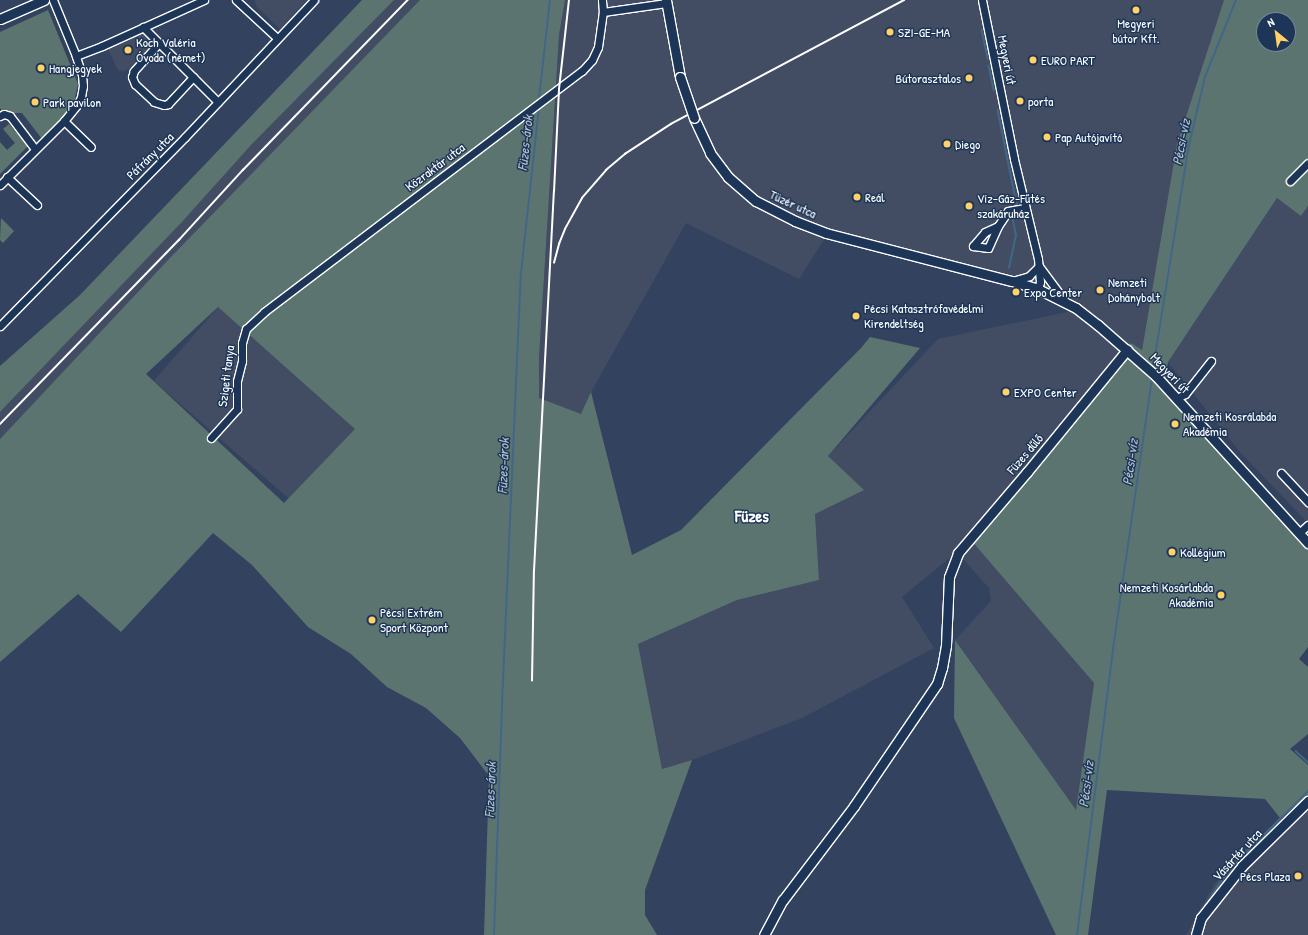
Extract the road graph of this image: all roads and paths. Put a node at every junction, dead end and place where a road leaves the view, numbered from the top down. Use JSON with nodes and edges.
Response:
{"nodes":[{"id":1,"x":44,"y":0,"type":"edge"},
{"id":2,"x":53,"y":0,"type":"edge"},
{"id":3,"x":204,"y":0,"type":"edge"},
{"id":4,"x":236,"y":0,"type":"edge"},
{"id":5,"x":314,"y":0,"type":"edge"},
{"id":6,"x":602,"y":0,"type":"edge"},
{"id":7,"x":982,"y":0,"type":"edge"},
{"id":8,"x":666,"y":1,"type":"edge"},
{"id":9,"x":603,"y":12,"type":"junction"},
{"id":10,"x":0,"y":19,"type":"edge"},
{"id":11,"x":143,"y":27,"type":"junction"},
{"id":12,"x":277,"y":38,"type":"junction"},
{"id":13,"x":159,"y":43,"type":"junction"},
{"id":14,"x":76,"y":56,"type":"junction"},
{"id":15,"x":194,"y":77,"type":"junction"},
{"id":16,"x":218,"y":102,"type":"junction"},
{"id":17,"x":0,"y":116,"type":"edge"},
{"id":18,"x":64,"y":121,"type":"junction"},
{"id":19,"x":90,"y":147,"type":"dead end"},
{"id":20,"x":35,"y":148,"type":"junction"},
{"id":21,"x":1308,"y":163,"type":"edge"},
{"id":22,"x":7,"y":177,"type":"junction"},
{"id":23,"x":1290,"y":181,"type":"dead end"},
{"id":24,"x":0,"y":185,"type":"edge"},
{"id":25,"x":37,"y":205,"type":"dead end"},
{"id":26,"x":1025,"y":208,"type":"junction"},
{"id":27,"x":998,"y":226,"type":"dead end"},
{"id":28,"x":1039,"y":266,"type":"junction"},
{"id":29,"x":1012,"y":281,"type":"junction"},
{"id":30,"x":1038,"y":289,"type":"junction"},
{"id":31,"x":1066,"y":303,"type":"junction"},
{"id":32,"x":0,"y":326,"type":"edge"},
{"id":33,"x":244,"y":332,"type":"joint"},
{"id":34,"x":1107,"y":333,"type":"junction"},
{"id":35,"x":1127,"y":350,"type":"junction"},
{"id":36,"x":1119,"y":360,"type":"junction"},
{"id":37,"x":1140,"y":360,"type":"junction"},
{"id":38,"x":1211,"y":361,"type":"dead end"},
{"id":39,"x":1177,"y":398,"type":"junction"},
{"id":40,"x":211,"y":438,"type":"dead end"},
{"id":41,"x":1281,"y":473,"type":"dead end"},
{"id":42,"x":1308,"y":502,"type":"edge"},
{"id":43,"x":1308,"y":524,"type":"edge"},
{"id":44,"x":1299,"y":533,"type":"junction"},
{"id":45,"x":1308,"y":543,"type":"edge"},
{"id":46,"x":1308,"y":801,"type":"edge"},
{"id":47,"x":764,"y":935,"type":"edge"},
{"id":48,"x":1196,"y":935,"type":"edge"}],
"edges":[{"from":1,"to":10,"type":"street"},
{"from":2,"to":14,"type":"street"},
{"from":3,"to":11,"type":"street"},
{"from":4,"to":12,"type":"street"},
{"from":5,"to":12,"type":"street","name":"Páfrány utca"},
{"from":6,"to":9,"type":"street","name":"Közraktár utca"},
{"from":7,"to":26,"type":"street","name":"Megyeri út"},
{"from":8,"to":9,"type":"street"},
{"from":8,"to":29,"type":"street","name":"Tüzér utca","bridge":true},
{"from":9,"to":33,"type":"street","name":"Közraktár utca"},
{"from":11,"to":13,"type":"street"},
{"from":11,"to":14,"type":"street"},
{"from":12,"to":16,"type":"street","name":"Páfrány utca"},
{"from":13,"to":15,"type":"street"},
{"from":13,"to":15,"type":"street"},
{"from":14,"to":18,"type":"street"},
{"from":15,"to":16,"type":"street"},
{"from":16,"to":32,"type":"street","name":"Páfrány utca"},
{"from":17,"to":20,"type":"street"},
{"from":18,"to":19,"type":"street"},
{"from":18,"to":20,"type":"street"},
{"from":20,"to":22,"type":"street"},
{"from":21,"to":23,"type":"street"},
{"from":22,"to":24,"type":"street"},
{"from":22,"to":25,"type":"street"},
{"from":26,"to":27,"type":"street"},
{"from":26,"to":28,"type":"street","name":"Megyeri út"},
{"from":28,"to":29,"type":"street"},
{"from":28,"to":30,"type":"street","name":"Megyeri út"},
{"from":28,"to":31,"type":"street","name":"Megyeri út"},
{"from":29,"to":30,"type":"street","name":"Tüzér utca"},
{"from":30,"to":31,"type":"street","name":"Megyeri út"},
{"from":31,"to":34,"type":"street","name":"Megyeri út"},
{"from":33,"to":40,"type":"street","name":"Szigeti tanya"},
{"from":34,"to":35,"type":"street","name":"Megyeri út"},
{"from":34,"to":36,"type":"street"},
{"from":35,"to":36,"type":"street","name":"Füzes dűlő"},
{"from":35,"to":37,"type":"street","name":"Megyeri út"},
{"from":36,"to":37,"type":"street"},
{"from":36,"to":47,"type":"street","name":"Füzes dűlő"},
{"from":37,"to":39,"type":"street","name":"Megyeri út"},
{"from":38,"to":39,"type":"street"},
{"from":39,"to":44,"type":"street","name":"Megyeri út"},
{"from":41,"to":42,"type":"street"},
{"from":43,"to":44,"type":"street"},
{"from":44,"to":45,"type":"street","name":"Megyeri út"},
{"from":46,"to":48,"type":"street","name":"Vásártér utca"}]}
